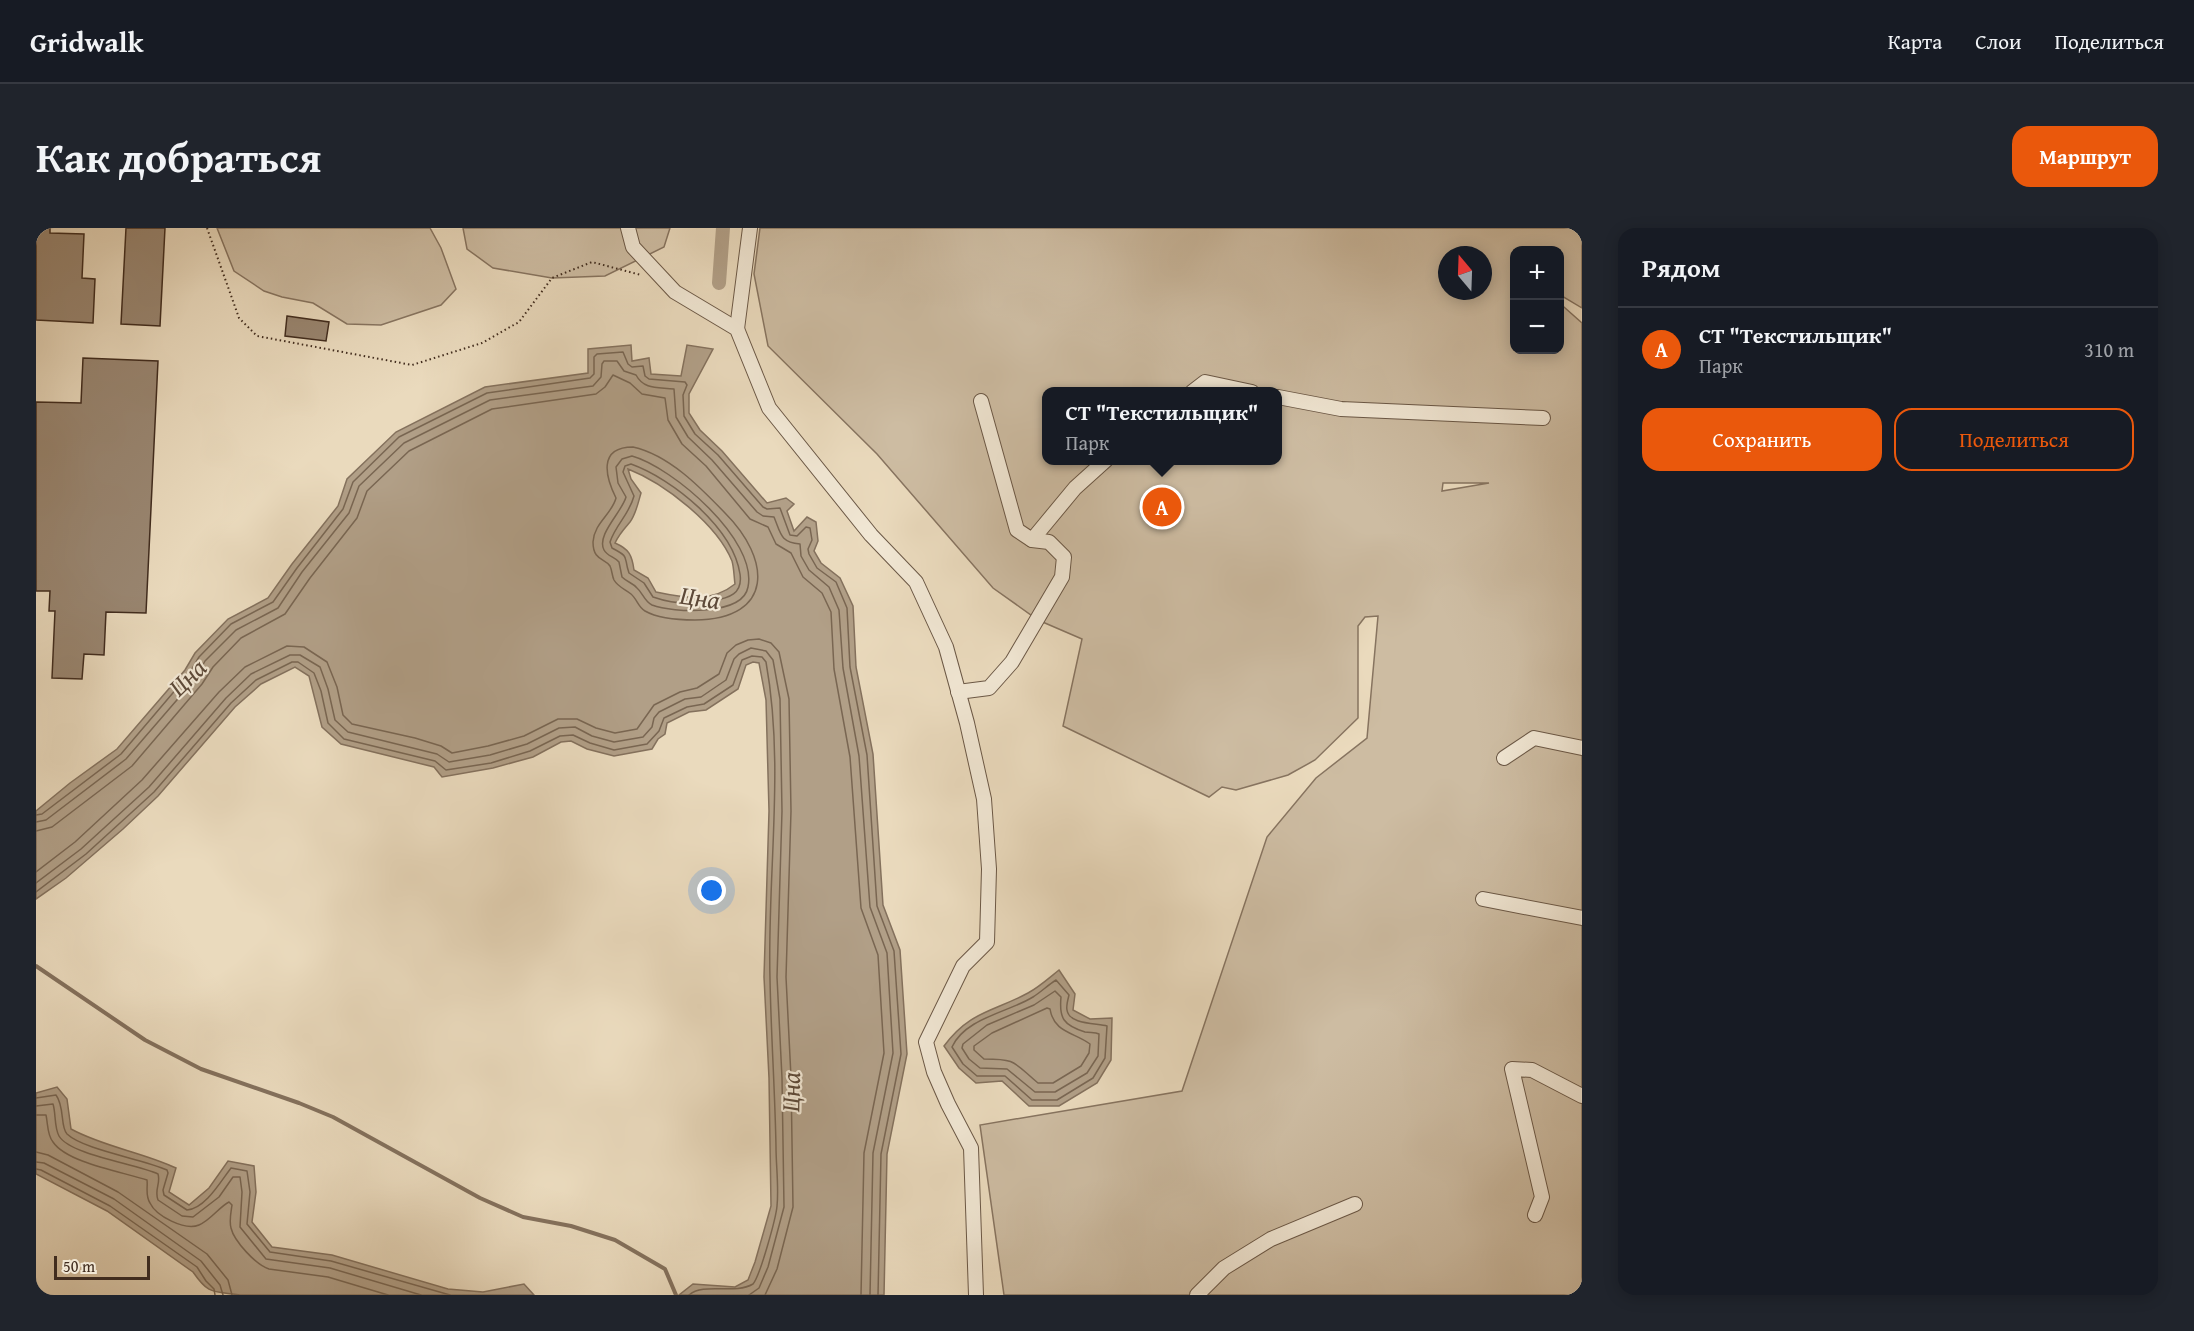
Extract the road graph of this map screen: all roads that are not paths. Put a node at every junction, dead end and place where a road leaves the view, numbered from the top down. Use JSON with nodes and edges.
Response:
{"nodes":[{"id":1,"x":628,"y":228,"type":"edge"},
{"id":2,"x":750,"y":228,"type":"edge"},
{"id":3,"x":737,"y":329,"type":"junction"},
{"id":4,"x":1198,"y":387,"type":"edge"},
{"id":5,"x":1228,"y":387,"type":"edge"},
{"id":6,"x":1282,"y":398,"type":"edge"},
{"id":7,"x":981,"y":400,"type":"dead end"},
{"id":8,"x":1543,"y":418,"type":"dead end"},
{"id":9,"x":1100,"y":465,"type":"edge"},
{"id":10,"x":1032,"y":540,"type":"junction"},
{"id":11,"x":958,"y":692,"type":"junction"},
{"id":12,"x":1582,"y":748,"type":"edge"},
{"id":13,"x":1504,"y":758,"type":"dead end"},
{"id":14,"x":1483,"y":899,"type":"dead end"},
{"id":15,"x":1582,"y":918,"type":"edge"},
{"id":16,"x":1582,"y":1096,"type":"edge"},
{"id":17,"x":1355,"y":1204,"type":"dead end"},
{"id":18,"x":1535,"y":1215,"type":"dead end"},
{"id":19,"x":976,"y":1295,"type":"edge"},
{"id":20,"x":1197,"y":1295,"type":"edge"}],
"edges":[{"from":1,"to":3,"type":"street"},
{"from":2,"to":3,"type":"street"},
{"from":3,"to":11,"type":"street"},
{"from":4,"to":5,"type":"street"},
{"from":6,"to":8,"type":"street"},
{"from":7,"to":10,"type":"street"},
{"from":9,"to":10,"type":"street"},
{"from":10,"to":11,"type":"street"},
{"from":11,"to":19,"type":"street"},
{"from":12,"to":13,"type":"street"},
{"from":14,"to":15,"type":"street"},
{"from":16,"to":18,"type":"street"},
{"from":17,"to":20,"type":"street"}]}
